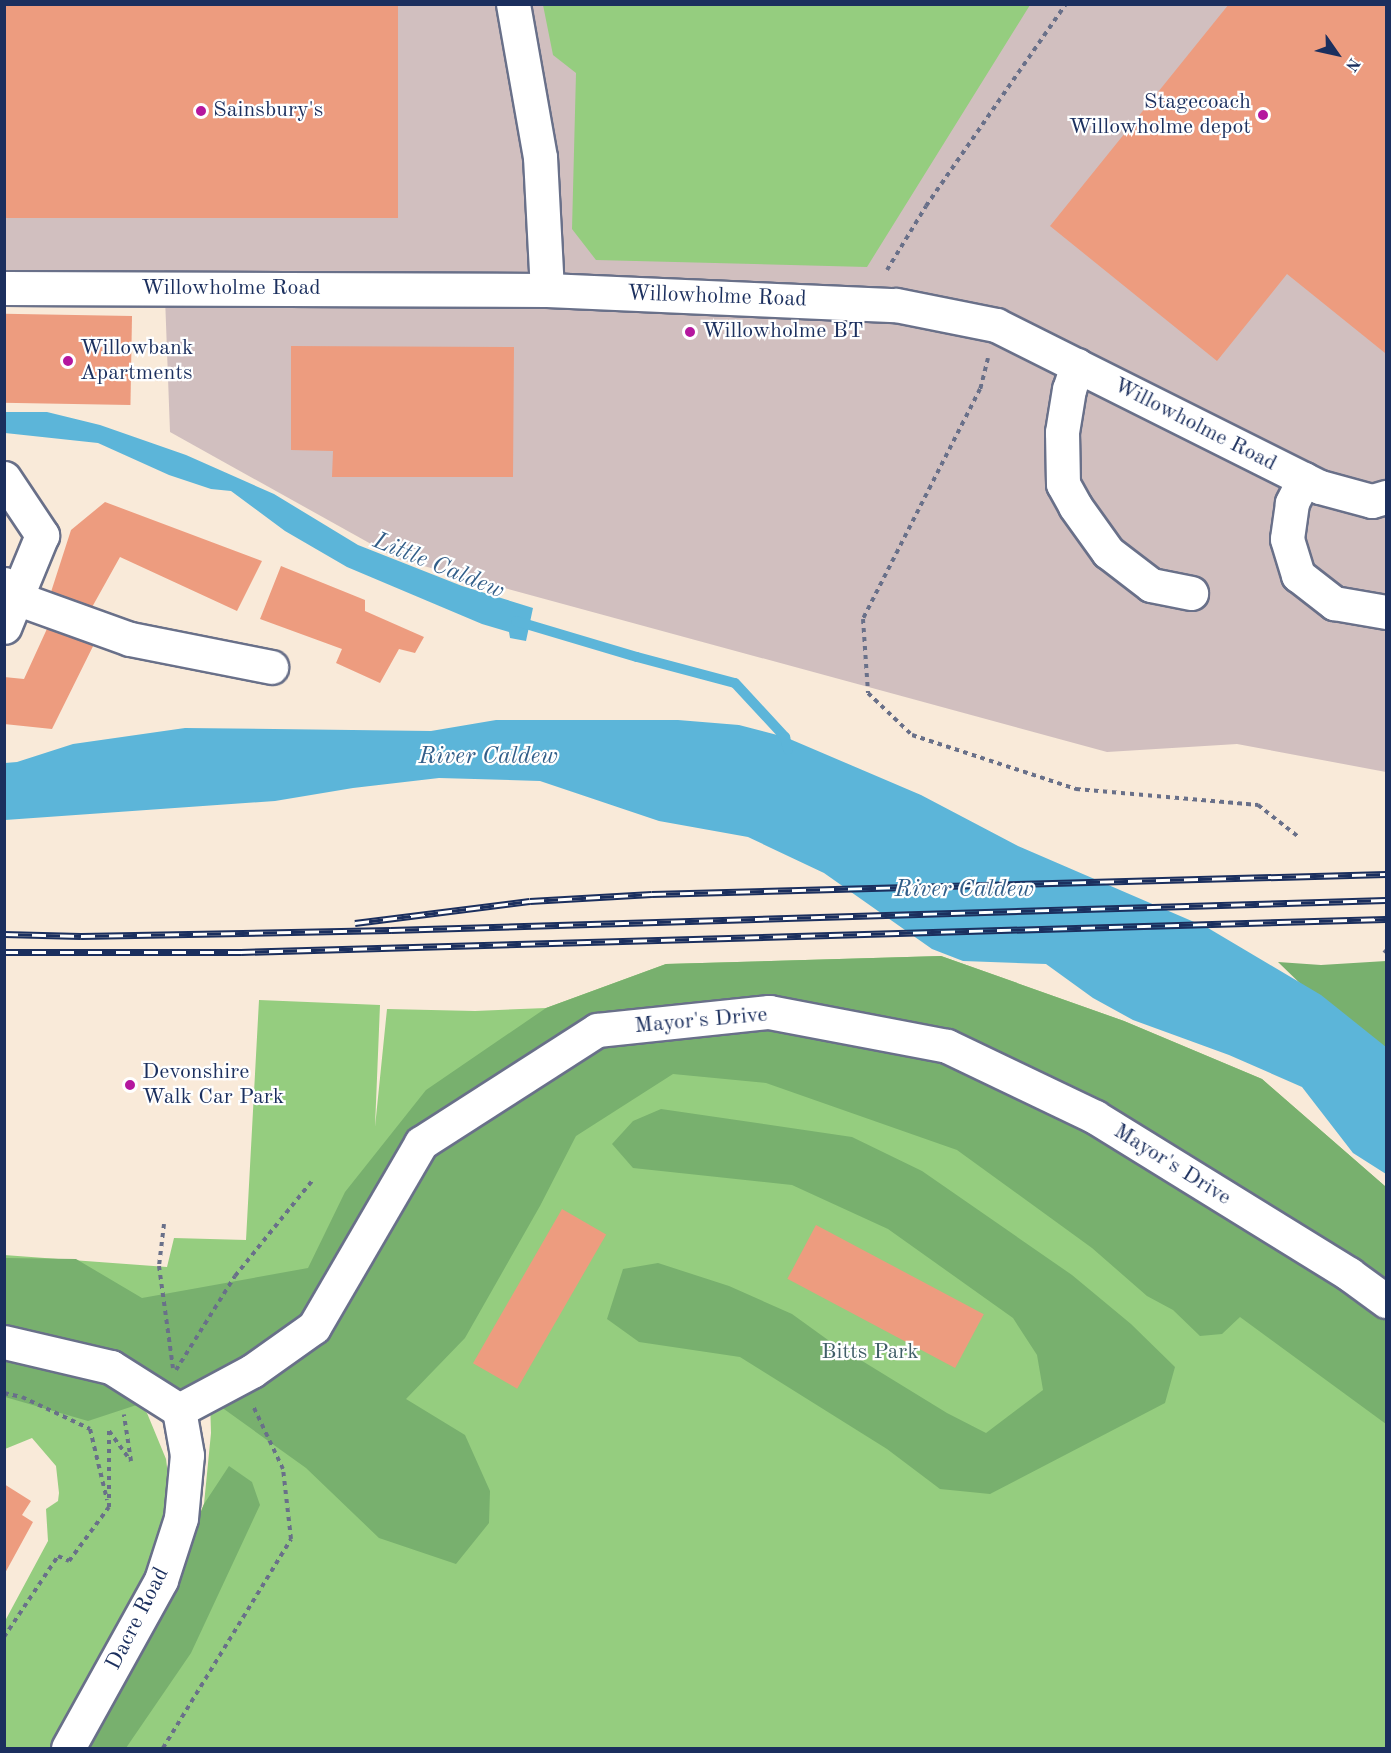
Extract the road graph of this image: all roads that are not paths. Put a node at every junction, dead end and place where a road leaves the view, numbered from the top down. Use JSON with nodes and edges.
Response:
{"nodes":[{"id":1,"x":513,"y":4,"type":"edge"},
{"id":2,"x":4,"y":288,"type":"edge"},
{"id":3,"x":547,"y":290,"type":"junction"},
{"id":4,"x":1077,"y":365,"type":"junction"},
{"id":5,"x":4,"y":478,"type":"edge"},
{"id":6,"x":1304,"y":479,"type":"junction"},
{"id":7,"x":1386,"y":497,"type":"edge"},
{"id":8,"x":1191,"y":593,"type":"dead end"},
{"id":9,"x":8,"y":603,"type":"edge"},
{"id":10,"x":1386,"y":612,"type":"edge"},
{"id":11,"x":271,"y":667,"type":"dead end"},
{"id":12,"x":1386,"y":1301,"type":"edge"},
{"id":13,"x":4,"y":1342,"type":"edge"},
{"id":14,"x":179,"y":1410,"type":"junction"},
{"id":15,"x":69,"y":1749,"type":"edge"}],
"edges":[{"from":1,"to":3,"type":"street"},
{"from":2,"to":3,"type":"street","name":"Willowholme Road"},
{"from":3,"to":4,"type":"street","name":"Willowholme Road"},
{"from":4,"to":6,"type":"street","name":"Willowholme Road"},
{"from":4,"to":8,"type":"street"},
{"from":5,"to":9,"type":"street"},
{"from":6,"to":7,"type":"street","name":"Willowholme Road"},
{"from":6,"to":10,"type":"street"},
{"from":9,"to":11,"type":"street"},
{"from":12,"to":14,"type":"street","name":"Mayor's Drive"},
{"from":13,"to":14,"type":"street"},
{"from":14,"to":15,"type":"street","name":"Dacre Road"}]}
